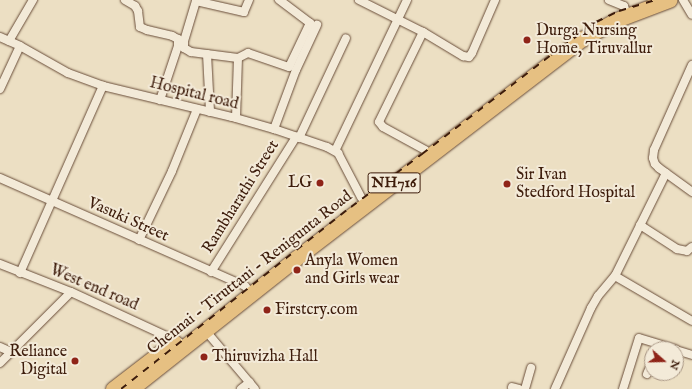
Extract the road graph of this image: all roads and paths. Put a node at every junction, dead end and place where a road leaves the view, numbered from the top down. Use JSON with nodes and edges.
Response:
{"nodes":[{"id":1,"x":33,"y":0,"type":"edge"},
{"id":2,"x":125,"y":0,"type":"edge"},
{"id":3,"x":249,"y":0,"type":"edge"},
{"id":4,"x":279,"y":0,"type":"edge"},
{"id":5,"x":359,"y":0,"type":"edge"},
{"id":6,"x":407,"y":0,"type":"edge"},
{"id":7,"x":495,"y":0,"type":"edge"},
{"id":8,"x":609,"y":0,"type":"edge"},
{"id":9,"x":645,"y":0,"type":"edge"},
{"id":10,"x":669,"y":0,"type":"edge"},
{"id":11,"x":683,"y":0,"type":"edge"},
{"id":12,"x":626,"y":11,"type":"junction"},
{"id":13,"x":692,"y":15,"type":"edge"},
{"id":14,"x":398,"y":19,"type":"junction"},
{"id":15,"x":317,"y":25,"type":"dead end"},
{"id":16,"x":423,"y":32,"type":"junction"},
{"id":17,"x":0,"y":37,"type":"edge"},
{"id":18,"x":346,"y":38,"type":"dead end"},
{"id":19,"x":9,"y":41,"type":"junction"},
{"id":20,"x":20,"y":46,"type":"junction"},
{"id":21,"x":207,"y":54,"type":"junction"},
{"id":22,"x":238,"y":58,"type":"junction"},
{"id":23,"x":692,"y":65,"type":"edge"},
{"id":24,"x":103,"y":86,"type":"junction"},
{"id":25,"x":0,"y":89,"type":"edge"},
{"id":26,"x":160,"y":100,"type":"junction"},
{"id":27,"x":196,"y":109,"type":"junction"},
{"id":28,"x":210,"y":112,"type":"junction"},
{"id":29,"x":236,"y":118,"type":"junction"},
{"id":30,"x":274,"y":129,"type":"junction"},
{"id":31,"x":297,"y":137,"type":"junction"},
{"id":32,"x":425,"y":150,"type":"junction"},
{"id":33,"x":334,"y":151,"type":"junction"},
{"id":34,"x":666,"y":173,"type":"junction"},
{"id":35,"x":0,"y":178,"type":"edge"},
{"id":36,"x":692,"y":192,"type":"edge"},
{"id":37,"x":361,"y":197,"type":"junction"},
{"id":38,"x":53,"y":202,"type":"junction"},
{"id":39,"x":640,"y":225,"type":"junction"},
{"id":40,"x":139,"y":240,"type":"junction"},
{"id":41,"x":692,"y":247,"type":"edge"},
{"id":42,"x":0,"y":264,"type":"edge"},
{"id":43,"x":211,"y":272,"type":"junction"},
{"id":44,"x":20,"y":273,"type":"junction"},
{"id":45,"x":615,"y":276,"type":"junction"},
{"id":46,"x":248,"y":290,"type":"junction"},
{"id":47,"x":71,"y":292,"type":"junction"},
{"id":48,"x":692,"y":321,"type":"edge"},
{"id":49,"x":205,"y":330,"type":"junction"},
{"id":50,"x":646,"y":341,"type":"edge"},
{"id":51,"x":180,"y":344,"type":"junction"},
{"id":52,"x":0,"y":347,"type":"edge"},
{"id":53,"x":11,"y":352,"type":"junction"},
{"id":54,"x":0,"y":363,"type":"edge"},
{"id":55,"x":531,"y":368,"type":"dead end"},
{"id":56,"x":253,"y":385,"type":"edge"},
{"id":57,"x":113,"y":389,"type":"edge"},
{"id":58,"x":131,"y":389,"type":"edge"},
{"id":59,"x":241,"y":389,"type":"edge"},
{"id":60,"x":525,"y":389,"type":"edge"},
{"id":61,"x":555,"y":389,"type":"edge"},
{"id":62,"x":623,"y":389,"type":"edge"}],
"edges":[{"from":1,"to":19,"type":"street"},
{"from":2,"to":26,"type":"street"},
{"from":3,"to":21,"type":"street"},
{"from":4,"to":22,"type":"street"},
{"from":5,"to":14,"type":"street"},
{"from":6,"to":14,"type":"street"},
{"from":7,"to":16,"type":"street"},
{"from":8,"to":12,"type":"street"},
{"from":9,"to":12,"type":"highway","name":"Chennai - Tiruttani - Renigunta Road","number":"NH716"},
{"from":10,"to":12,"type":"highway","name":"Chennai - Tiruttani - Renigunta Road","number":"NH716"},
{"from":11,"to":13,"type":"street"},
{"from":12,"to":32,"type":"highway","name":"Chennai - Tiruttani - Renigunta Road","number":"NH716"},
{"from":12,"to":46,"type":"highway","name":"Chennai - Tiruttani - Renigunta Road","number":"NH716"},
{"from":14,"to":16,"type":"street"},
{"from":14,"to":33,"type":"street"},
{"from":15,"to":30,"type":"street"},
{"from":16,"to":32,"type":"street"},
{"from":17,"to":19,"type":"street","name":"Hospital road"},
{"from":18,"to":31,"type":"street","name":"Rambharathi Street"},
{"from":19,"to":20,"type":"street","name":"Hospital road"},
{"from":20,"to":24,"type":"street","name":"Hospital road"},
{"from":20,"to":25,"type":"street"},
{"from":21,"to":22,"type":"street"},
{"from":21,"to":28,"type":"street"},
{"from":22,"to":29,"type":"street"},
{"from":23,"to":34,"type":"street"},
{"from":24,"to":26,"type":"street","name":"Hospital road"},
{"from":24,"to":38,"type":"street"},
{"from":26,"to":27,"type":"street","name":"Hospital road"},
{"from":27,"to":28,"type":"street","name":"Hospital road"},
{"from":27,"to":40,"type":"street"},
{"from":28,"to":29,"type":"street","name":"Hospital road"},
{"from":29,"to":30,"type":"street","name":"Hospital road"},
{"from":30,"to":31,"type":"street","name":"Hospital road"},
{"from":31,"to":33,"type":"street","name":"Hospital road"},
{"from":31,"to":43,"type":"street","name":"Rambharathi Street"},
{"from":32,"to":37,"type":"highway","name":"Chennai - Tiruttani - Renigunta Road","number":"NH716"},
{"from":33,"to":37,"type":"street"},
{"from":34,"to":36,"type":"street"},
{"from":34,"to":39,"type":"street"},
{"from":35,"to":38,"type":"street","name":"Vasuki Street"},
{"from":37,"to":46,"type":"highway","name":"Chennai - Tiruttani - Renigunta Road","number":"NH716"},
{"from":38,"to":40,"type":"street","name":"Vasuki Street"},
{"from":38,"to":44,"type":"street"},
{"from":39,"to":41,"type":"street"},
{"from":39,"to":45,"type":"street"},
{"from":40,"to":43,"type":"street","name":"Vasuki Street"},
{"from":42,"to":44,"type":"street","name":"West end road"},
{"from":43,"to":46,"type":"street","name":"Vasuki Street"},
{"from":44,"to":47,"type":"street","name":"West end road"},
{"from":45,"to":48,"type":"street"},
{"from":45,"to":61,"type":"street"},
{"from":46,"to":49,"type":"highway","name":"Chennai - Tiruttani - Renigunta Road","number":"NH716"},
{"from":46,"to":51,"type":"highway","name":"Chennai - Tiruttani - Renigunta Road","number":"NH716"},
{"from":47,"to":51,"type":"street","name":"West end road"},
{"from":47,"to":53,"type":"street"},
{"from":49,"to":51,"type":"highway","name":"Chennai - Tiruttani - Renigunta Road","number":"NH716"},
{"from":49,"to":56,"type":"street"},
{"from":50,"to":62,"type":"street"},
{"from":51,"to":57,"type":"highway","name":"Chennai - Tiruttani - Renigunta Road","number":"NH716"},
{"from":51,"to":58,"type":"highway","name":"Chennai - Tiruttani - Renigunta Road","number":"NH716"},
{"from":52,"to":53,"type":"street"},
{"from":53,"to":54,"type":"street"},
{"from":55,"to":60,"type":"street"},
{"from":56,"to":59,"type":"street"}]}
